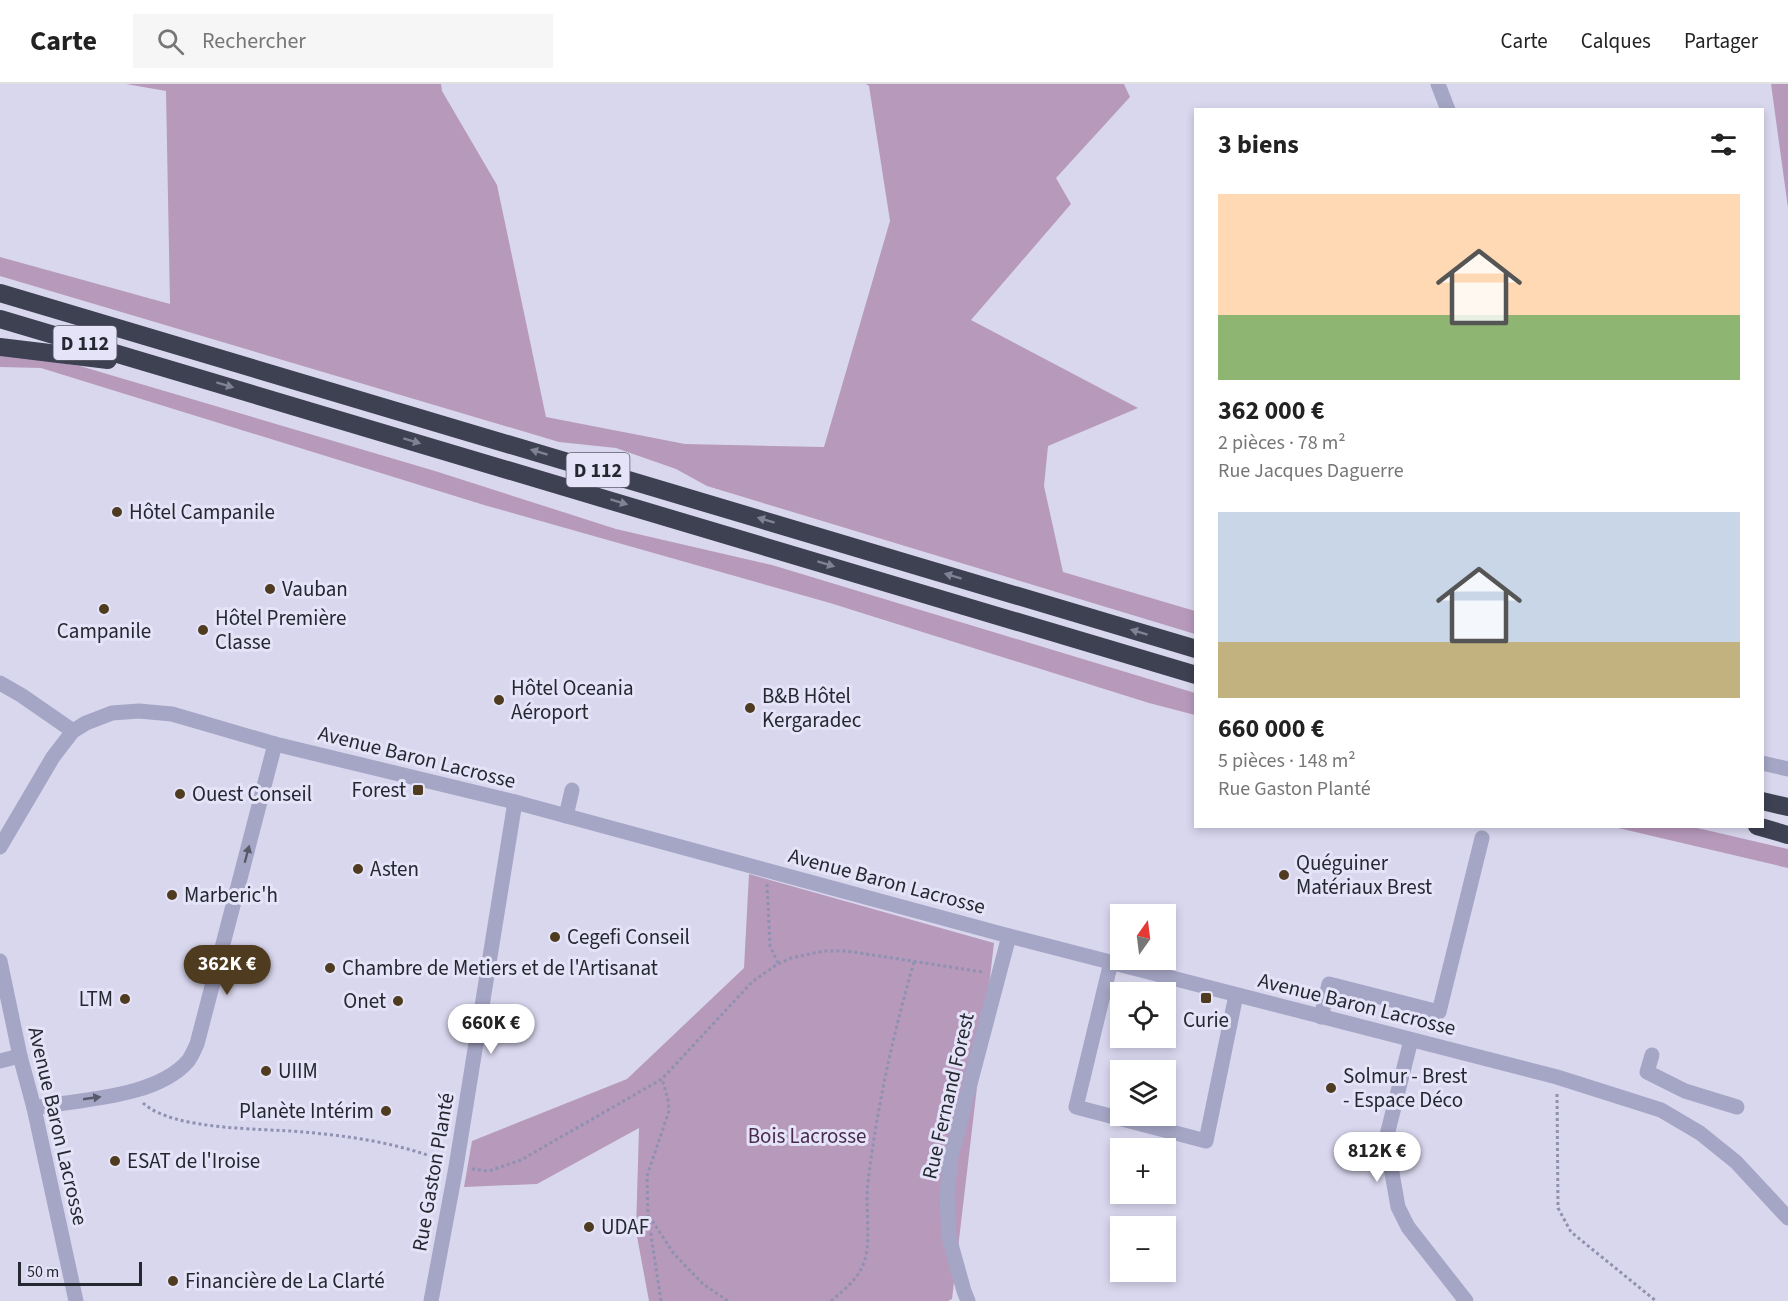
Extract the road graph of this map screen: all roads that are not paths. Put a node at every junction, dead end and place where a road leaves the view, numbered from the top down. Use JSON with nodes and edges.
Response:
{"nodes":[{"id":1,"x":1437,"y":84,"type":"edge"},
{"id":2,"x":1447,"y":108,"type":"edge"},
{"id":3,"x":0,"y":293,"type":"edge"},
{"id":4,"x":0,"y":319,"type":"edge"},
{"id":5,"x":0,"y":347,"type":"edge"},
{"id":6,"x":169,"y":368,"type":"junction"},
{"id":7,"x":1194,"y":648,"type":"edge"},
{"id":8,"x":1194,"y":674,"type":"edge"},
{"id":9,"x":0,"y":683,"type":"edge"},
{"id":10,"x":73,"y":731,"type":"junction"},
{"id":11,"x":275,"y":744,"type":"junction"},
{"id":12,"x":1764,"y":763,"type":"edge"},
{"id":13,"x":1788,"y":769,"type":"edge"},
{"id":14,"x":572,"y":790,"type":"dead end"},
{"id":15,"x":1764,"y":801,"type":"edge"},
{"id":16,"x":515,"y":802,"type":"junction"},
{"id":17,"x":1788,"y":807,"type":"edge"},
{"id":18,"x":566,"y":816,"type":"junction"},
{"id":19,"x":1764,"y":828,"type":"edge"},
{"id":20,"x":1788,"y":835,"type":"edge"},
{"id":21,"x":1482,"y":838,"type":"dead end"},
{"id":22,"x":0,"y":847,"type":"edge"},
{"id":23,"x":1010,"y":936,"type":"junction"},
{"id":24,"x":0,"y":961,"type":"edge"},
{"id":25,"x":1110,"y":962,"type":"edge"},
{"id":26,"x":1110,"y":966,"type":"edge"},
{"id":27,"x":1141,"y":970,"type":"edge"},
{"id":28,"x":1236,"y":995,"type":"junction"},
{"id":29,"x":1321,"y":1017,"type":"junction"},
{"id":30,"x":1411,"y":1040,"type":"junction"},
{"id":31,"x":1652,"y":1054,"type":"dead end"},
{"id":32,"x":20,"y":1056,"type":"junction"},
{"id":33,"x":0,"y":1061,"type":"edge"},
{"id":34,"x":1737,"y":1107,"type":"dead end"},
{"id":35,"x":34,"y":1108,"type":"junction"},
{"id":36,"x":1786,"y":1210,"type":"edge"},
{"id":37,"x":76,"y":1301,"type":"edge"},
{"id":38,"x":430,"y":1301,"type":"edge"},
{"id":39,"x":968,"y":1301,"type":"edge"},
{"id":40,"x":1466,"y":1301,"type":"edge"}],
"edges":[{"from":1,"to":2,"type":"street"},
{"from":7,"to":3,"type":"highway","number":"D 112","one_way":true},
{"from":4,"to":6,"type":"highway","number":"D 112"},
{"from":5,"to":6,"type":"highway"},
{"from":6,"to":8,"type":"highway","number":"D 112","one_way":true},
{"from":9,"to":10,"type":"street"},
{"from":10,"to":11,"type":"street","name":"Avenue Baron Lacrosse"},
{"from":10,"to":22,"type":"street","name":"Avenue Baron Lacrosse"},
{"from":11,"to":16,"type":"street","name":"Avenue Baron Lacrosse"},
{"from":35,"to":11,"type":"street","one_way":true},
{"from":12,"to":13,"type":"street"},
{"from":14,"to":18,"type":"street"},
{"from":15,"to":17,"type":"highway"},
{"from":16,"to":18,"type":"street","name":"Avenue Baron Lacrosse"},
{"from":16,"to":38,"type":"street","name":"Rue Gaston Planté"},
{"from":18,"to":23,"type":"street","name":"Avenue Baron Lacrosse"},
{"from":19,"to":20,"type":"highway"},
{"from":21,"to":29,"type":"street"},
{"from":23,"to":25,"type":"street","name":"Avenue Baron Lacrosse"},
{"from":23,"to":39,"type":"street","name":"Rue Fernand Forest"},
{"from":24,"to":32,"type":"street","name":"Avenue Baron Lacrosse"},
{"from":26,"to":28,"type":"street"},
{"from":27,"to":28,"type":"street","name":"Avenue Baron Lacrosse"},
{"from":28,"to":29,"type":"street","name":"Avenue Baron Lacrosse"},
{"from":29,"to":30,"type":"street","name":"Avenue Baron Lacrosse"},
{"from":30,"to":36,"type":"street","name":"Avenue Baron Lacrosse"},
{"from":30,"to":40,"type":"street"},
{"from":31,"to":34,"type":"street"},
{"from":32,"to":33,"type":"street"},
{"from":32,"to":35,"type":"street","name":"Avenue Baron Lacrosse"},
{"from":35,"to":37,"type":"street","name":"Avenue Baron Lacrosse"}]}
